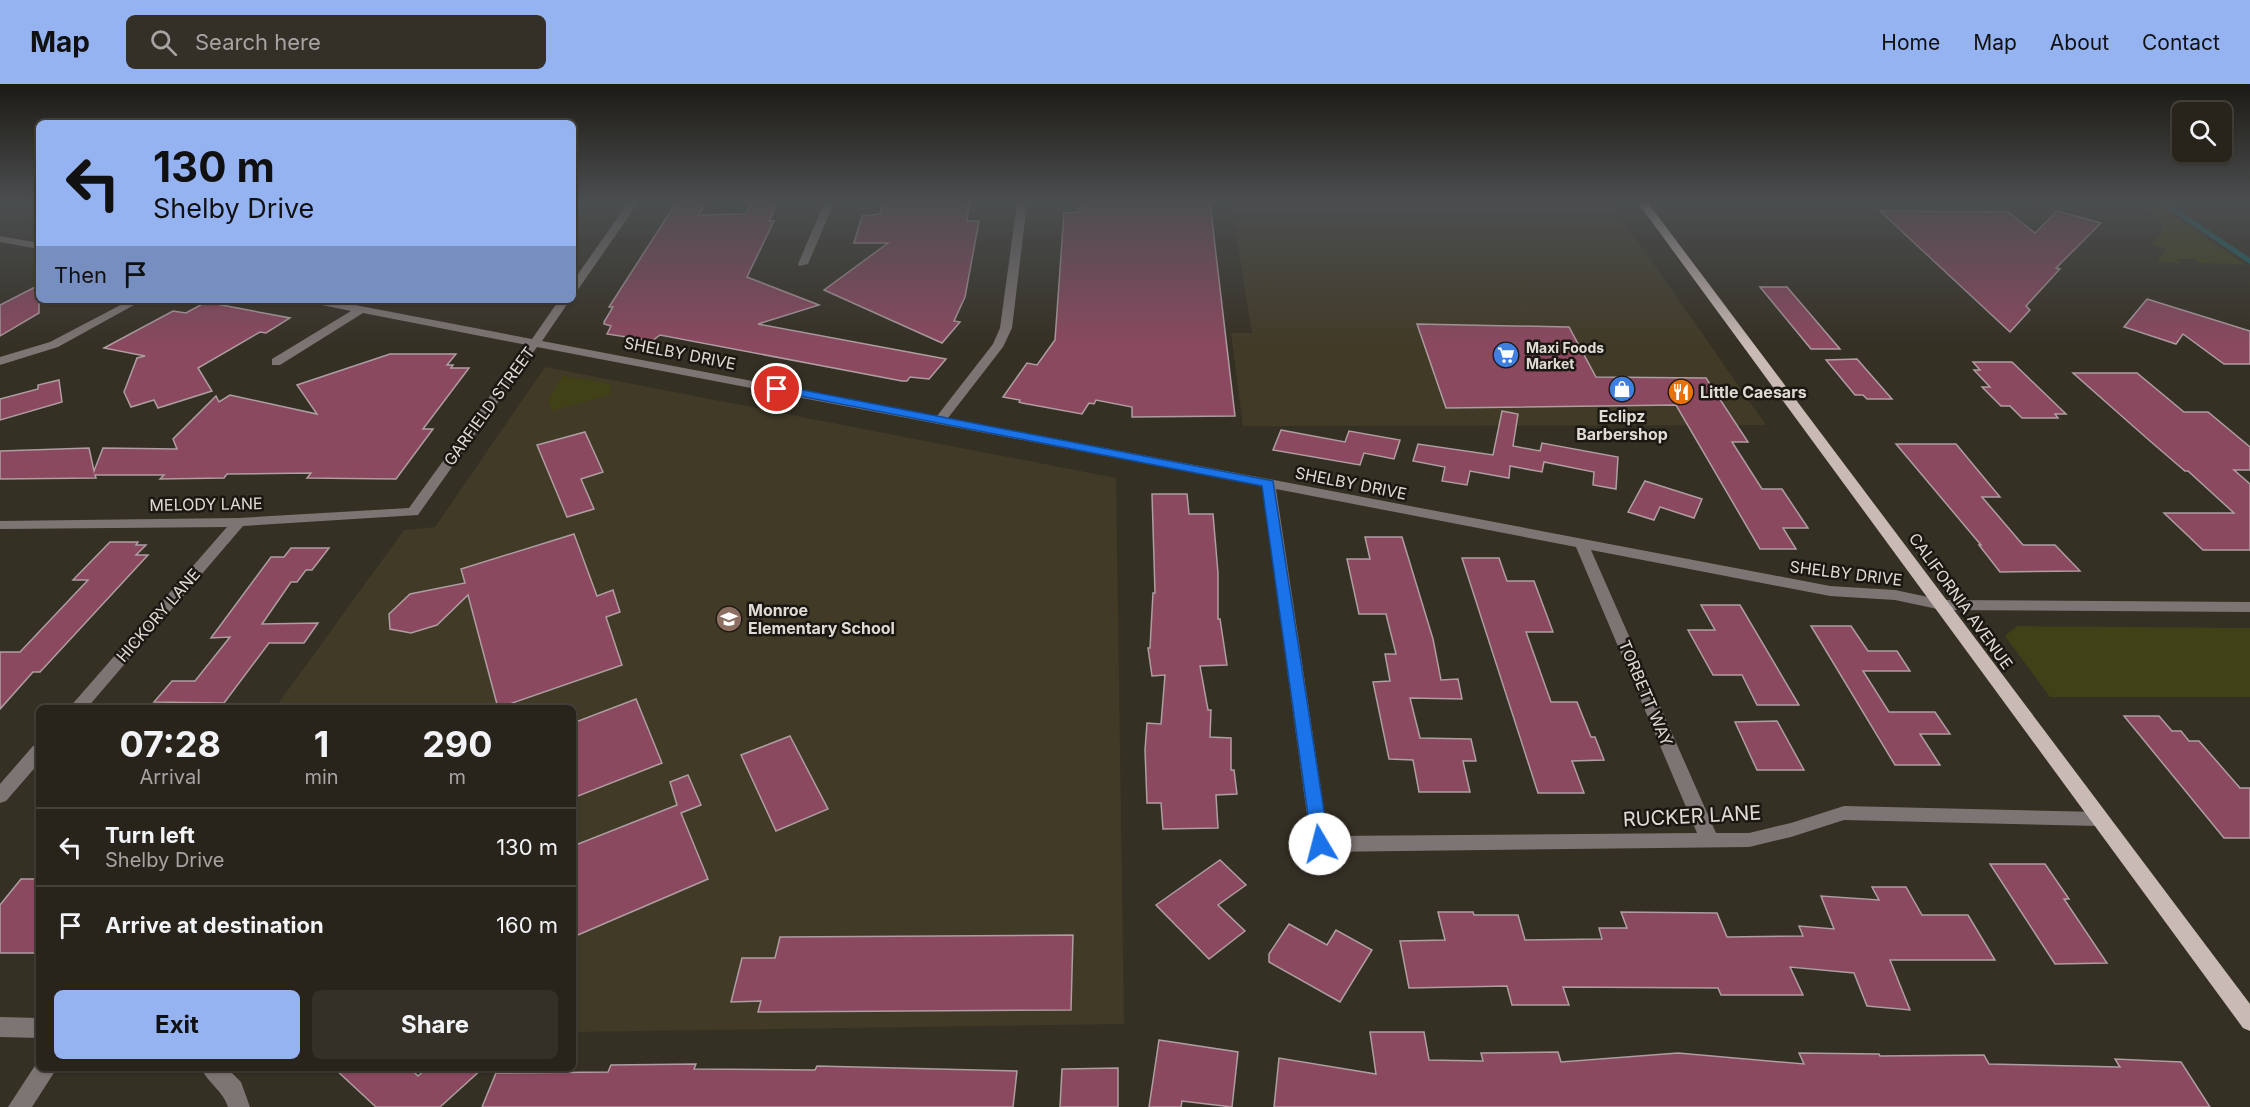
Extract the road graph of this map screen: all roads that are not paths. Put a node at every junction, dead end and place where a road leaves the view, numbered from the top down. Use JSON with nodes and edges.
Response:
{"nodes":[{"id":1,"x":600,"y":251,"type":"edge"},
{"id":2,"x":809,"y":251,"type":"edge"},
{"id":3,"x":1016,"y":251,"type":"edge"},
{"id":4,"x":1679,"y":251,"type":"edge"},
{"id":5,"x":803,"y":264,"type":"dead end"},
{"id":6,"x":576,"y":285,"type":"edge"},
{"id":7,"x":132,"y":303,"type":"edge"},
{"id":8,"x":326,"y":303,"type":"edge"},
{"id":9,"x":563,"y":303,"type":"edge"},
{"id":10,"x":360,"y":310,"type":"junction"},
{"id":11,"x":536,"y":342,"type":"junction"},
{"id":12,"x":0,"y":361,"type":"edge"},
{"id":13,"x":276,"y":362,"type":"dead end"},
{"id":14,"x":940,"y":420,"type":"junction"},
{"id":15,"x":1268,"y":484,"type":"junction"},
{"id":16,"x":412,"y":512,"type":"joint"},
{"id":17,"x":239,"y":522,"type":"junction"},
{"id":18,"x":0,"y":525,"type":"edge"},
{"id":19,"x":1582,"y":544,"type":"junction"},
{"id":20,"x":1942,"y":605,"type":"junction"},
{"id":21,"x":2250,"y":607,"type":"edge"},
{"id":22,"x":80,"y":705,"type":"edge"},
{"id":23,"x":36,"y":754,"type":"edge"},
{"id":24,"x":0,"y":796,"type":"edge"},
{"id":25,"x":2099,"y":819,"type":"junction"},
{"id":26,"x":1710,"y":841,"type":"junction"},
{"id":27,"x":2250,"y":1021,"type":"edge"},
{"id":28,"x":0,"y":1027,"type":"edge"},
{"id":29,"x":36,"y":1028,"type":"edge"},
{"id":30,"x":44,"y":1071,"type":"edge"},
{"id":31,"x":215,"y":1071,"type":"edge"},
{"id":32,"x":19,"y":1107,"type":"edge"},
{"id":33,"x":239,"y":1107,"type":"edge"}],
"edges":[{"from":1,"to":6,"type":"street"},
{"from":2,"to":5,"type":"street"},
{"from":3,"to":14,"type":"street"},
{"from":4,"to":20,"type":"main road","name":"CALIFORNIA AVENUE"},
{"from":7,"to":12,"type":"street"},
{"from":8,"to":10,"type":"street","name":"SHELBY DRIVE"},
{"from":9,"to":11,"type":"street","name":"GARFIELD STREET"},
{"from":10,"to":11,"type":"street","name":"SHELBY DRIVE"},
{"from":10,"to":13,"type":"street"},
{"from":11,"to":14,"type":"street","name":"SHELBY DRIVE"},
{"from":11,"to":16,"type":"street","name":"GARFIELD STREET"},
{"from":14,"to":15,"type":"street","name":"SHELBY DRIVE"},
{"from":15,"to":19,"type":"street","name":"SHELBY DRIVE"},
{"from":15,"to":26,"type":"street","name":"RUCKER LANE"},
{"from":16,"to":17,"type":"street","name":"MELODY LANE"},
{"from":17,"to":18,"type":"street","name":"MELODY LANE"},
{"from":17,"to":22,"type":"street","name":"HICKORY LANE"},
{"from":19,"to":20,"type":"street","name":"SHELBY DRIVE"},
{"from":19,"to":26,"type":"street","name":"TORBETT WAY"},
{"from":20,"to":21,"type":"street","name":"SHELBY DRIVE"},
{"from":20,"to":25,"type":"main road","name":"CALIFORNIA AVENUE"},
{"from":23,"to":24,"type":"street"},
{"from":25,"to":26,"type":"street","name":"RUCKER LANE"},
{"from":25,"to":27,"type":"main road","name":"CALIFORNIA AVENUE"},
{"from":28,"to":29,"type":"street"},
{"from":30,"to":32,"type":"street"},
{"from":31,"to":33,"type":"street"}]}
